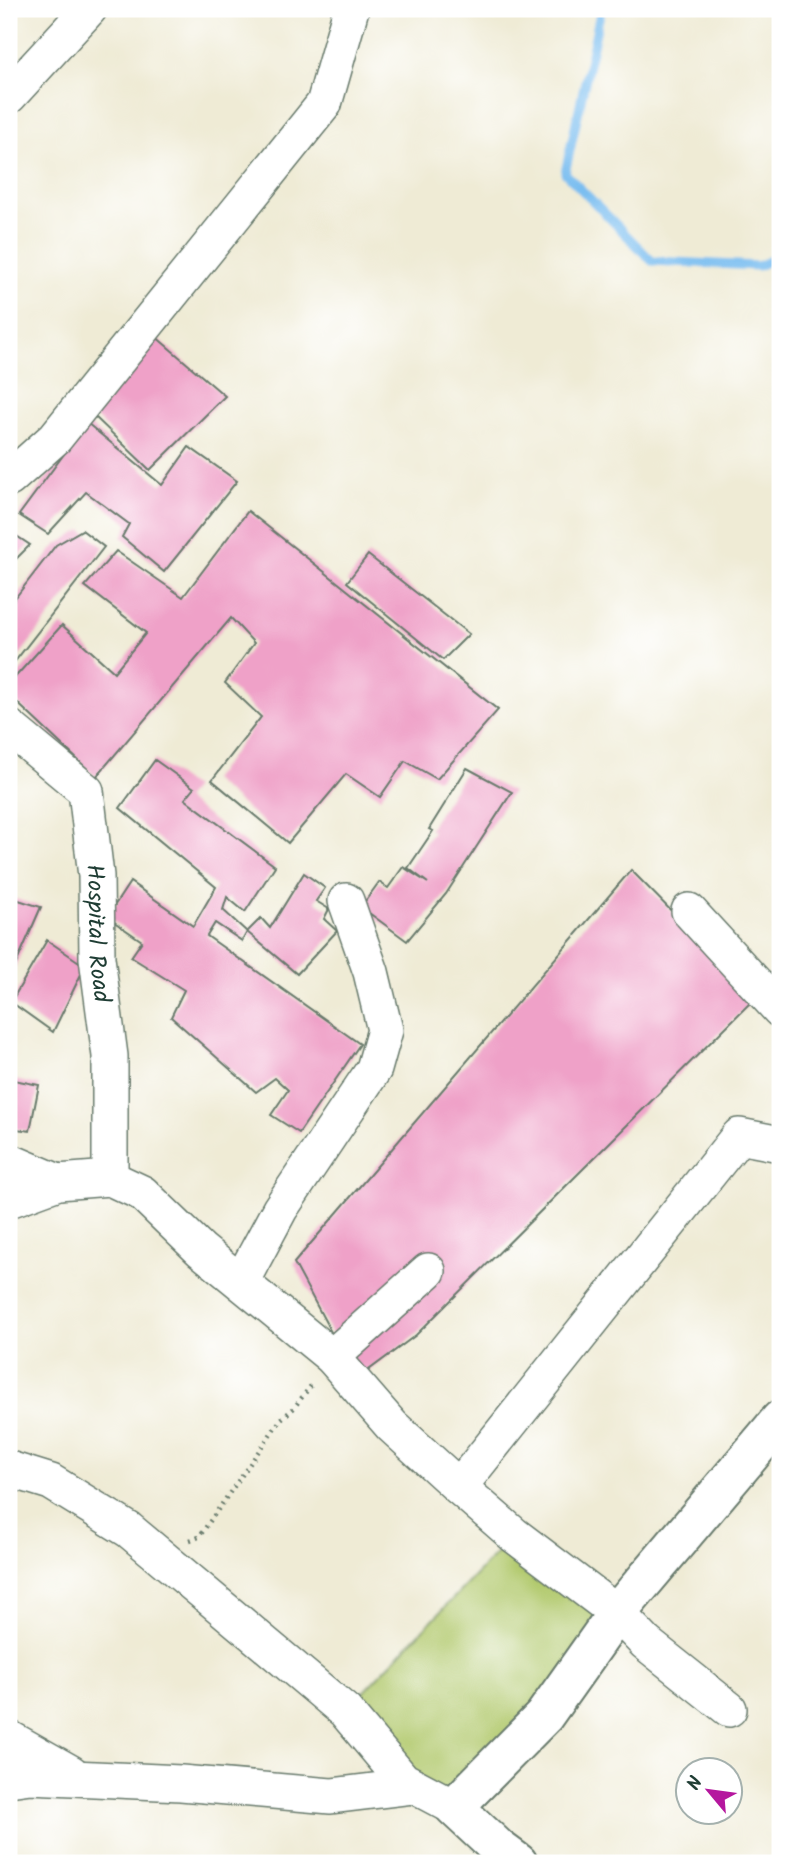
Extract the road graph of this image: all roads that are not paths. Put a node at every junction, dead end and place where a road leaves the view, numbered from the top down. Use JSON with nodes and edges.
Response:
{"nodes":[{"id":1,"x":89,"y":9,"type":"edge"},
{"id":2,"x":351,"y":9,"type":"edge"},
{"id":3,"x":9,"y":96,"type":"edge"},
{"id":4,"x":9,"y":479,"type":"edge"},
{"id":5,"x":9,"y":727,"type":"edge"},
{"id":6,"x":346,"y":901,"type":"dead end"},
{"id":7,"x":689,"y":911,"type":"dead end"},
{"id":8,"x":780,"y":1010,"type":"edge"},
{"id":9,"x":780,"y":1144,"type":"edge"},
{"id":10,"x":9,"y":1161,"type":"edge"},
{"id":11,"x":110,"y":1178,"type":"junction"},
{"id":12,"x":58,"y":1182,"type":"junction"},
{"id":13,"x":9,"y":1200,"type":"edge"},
{"id":14,"x":428,"y":1271,"type":"dead end"},
{"id":15,"x":241,"y":1282,"type":"junction"},
{"id":16,"x":332,"y":1357,"type":"junction"},
{"id":17,"x":780,"y":1420,"type":"edge"},
{"id":18,"x":9,"y":1469,"type":"edge"},
{"id":19,"x":459,"y":1487,"type":"junction"},
{"id":20,"x":617,"y":1613,"type":"junction"},
{"id":21,"x":729,"y":1709,"type":"dead end"},
{"id":22,"x":9,"y":1738,"type":"edge"},
{"id":23,"x":81,"y":1778,"type":"junction"},
{"id":24,"x":9,"y":1779,"type":"edge"},
{"id":25,"x":414,"y":1786,"type":"junction"},
{"id":26,"x":454,"y":1807,"type":"junction"},
{"id":27,"x":502,"y":1859,"type":"edge"}],
"edges":[{"from":1,"to":3,"type":"street"},
{"from":2,"to":4,"type":"street"},
{"from":5,"to":11,"type":"street","name":"Hospital Road"},
{"from":6,"to":15,"type":"street"},
{"from":7,"to":8,"type":"street"},
{"from":9,"to":19,"type":"street"},
{"from":10,"to":12,"type":"street"},
{"from":11,"to":12,"type":"street"},
{"from":11,"to":15,"type":"street"},
{"from":12,"to":13,"type":"street"},
{"from":14,"to":16,"type":"street"},
{"from":15,"to":16,"type":"street"},
{"from":16,"to":19,"type":"street"},
{"from":17,"to":20,"type":"main road"},
{"from":18,"to":25,"type":"street"},
{"from":19,"to":20,"type":"street"},
{"from":20,"to":21,"type":"street"},
{"from":20,"to":26,"type":"main road"},
{"from":22,"to":23,"type":"street"},
{"from":23,"to":24,"type":"street"},
{"from":23,"to":25,"type":"street"},
{"from":25,"to":26,"type":"street"},
{"from":26,"to":27,"type":"main road"}]}
